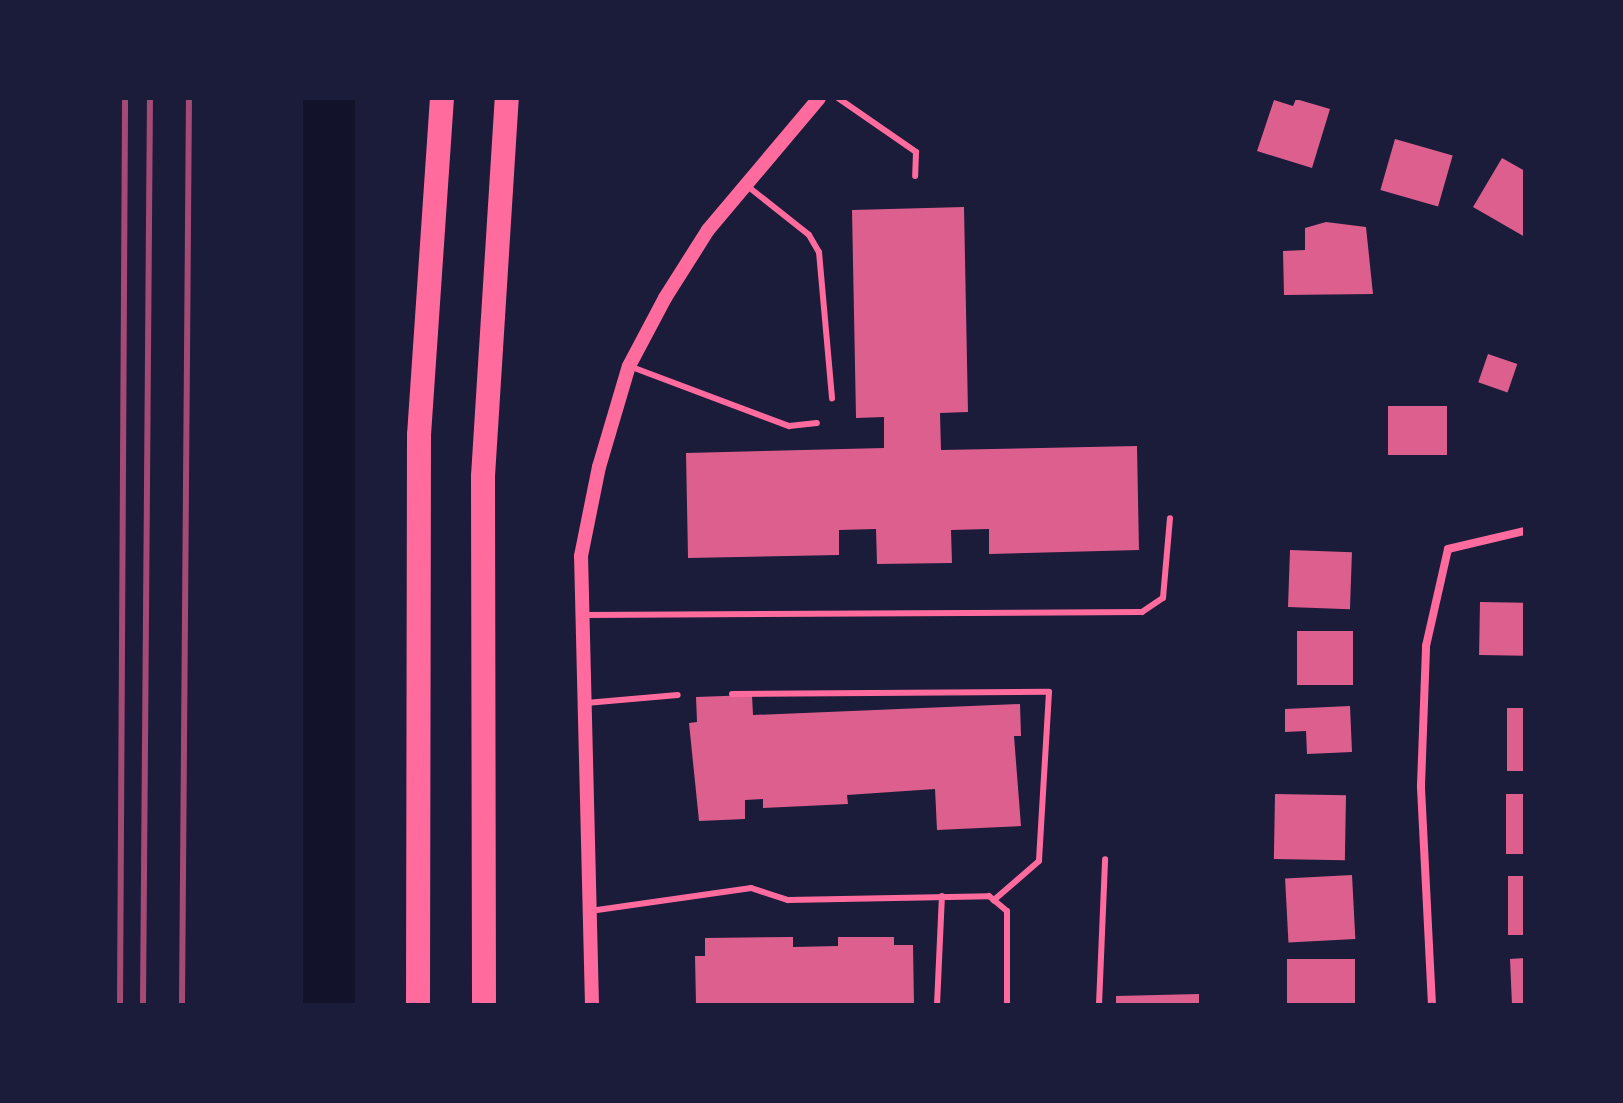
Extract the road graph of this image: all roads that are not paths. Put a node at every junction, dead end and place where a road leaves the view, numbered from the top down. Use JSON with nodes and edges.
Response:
{"nodes":[{"id":1,"x":442,"y":98,"type":"edge"},
{"id":2,"x":507,"y":98,"type":"edge"},
{"id":3,"x":819,"y":98,"type":"edge"},
{"id":4,"x":838,"y":98,"type":"edge"},
{"id":5,"x":915,"y":176,"type":"dead end"},
{"id":6,"x":746,"y":185,"type":"junction"},
{"id":7,"x":629,"y":366,"type":"junction"},
{"id":8,"x":832,"y":398,"type":"dead end"},
{"id":9,"x":817,"y":423,"type":"dead end"},
{"id":10,"x":1170,"y":518,"type":"dead end"},
{"id":11,"x":1525,"y":531,"type":"edge"},
{"id":12,"x":583,"y":615,"type":"junction"},
{"id":13,"x":732,"y":694,"type":"dead end"},
{"id":14,"x":678,"y":695,"type":"dead end"},
{"id":15,"x":585,"y":703,"type":"junction"},
{"id":16,"x":1105,"y":859,"type":"dead end"},
{"id":17,"x":942,"y":896,"type":"junction"},
{"id":18,"x":994,"y":900,"type":"junction"},
{"id":19,"x":590,"y":911,"type":"junction"},
{"id":20,"x":416,"y":1005,"type":"edge"},
{"id":21,"x":484,"y":1005,"type":"edge"},
{"id":22,"x":592,"y":1005,"type":"edge"},
{"id":23,"x":937,"y":1005,"type":"edge"},
{"id":24,"x":1007,"y":1005,"type":"edge"},
{"id":25,"x":1099,"y":1005,"type":"edge"},
{"id":26,"x":1432,"y":1005,"type":"edge"}],
"edges":[{"from":1,"to":20,"type":"highway"},
{"from":2,"to":21,"type":"highway"},
{"from":3,"to":6,"type":"street"},
{"from":4,"to":5,"type":"lane"},
{"from":6,"to":7,"type":"street"},
{"from":6,"to":8,"type":"lane"},
{"from":7,"to":9,"type":"lane"},
{"from":7,"to":12,"type":"street"},
{"from":10,"to":12,"type":"lane"},
{"from":11,"to":26,"type":"street"},
{"from":12,"to":15,"type":"street"},
{"from":13,"to":18,"type":"lane"},
{"from":14,"to":15,"type":"lane"},
{"from":15,"to":19,"type":"street"},
{"from":16,"to":25,"type":"lane"},
{"from":17,"to":18,"type":"lane"},
{"from":17,"to":19,"type":"lane"},
{"from":17,"to":23,"type":"lane"},
{"from":18,"to":24,"type":"lane"},
{"from":19,"to":22,"type":"street"}]}
